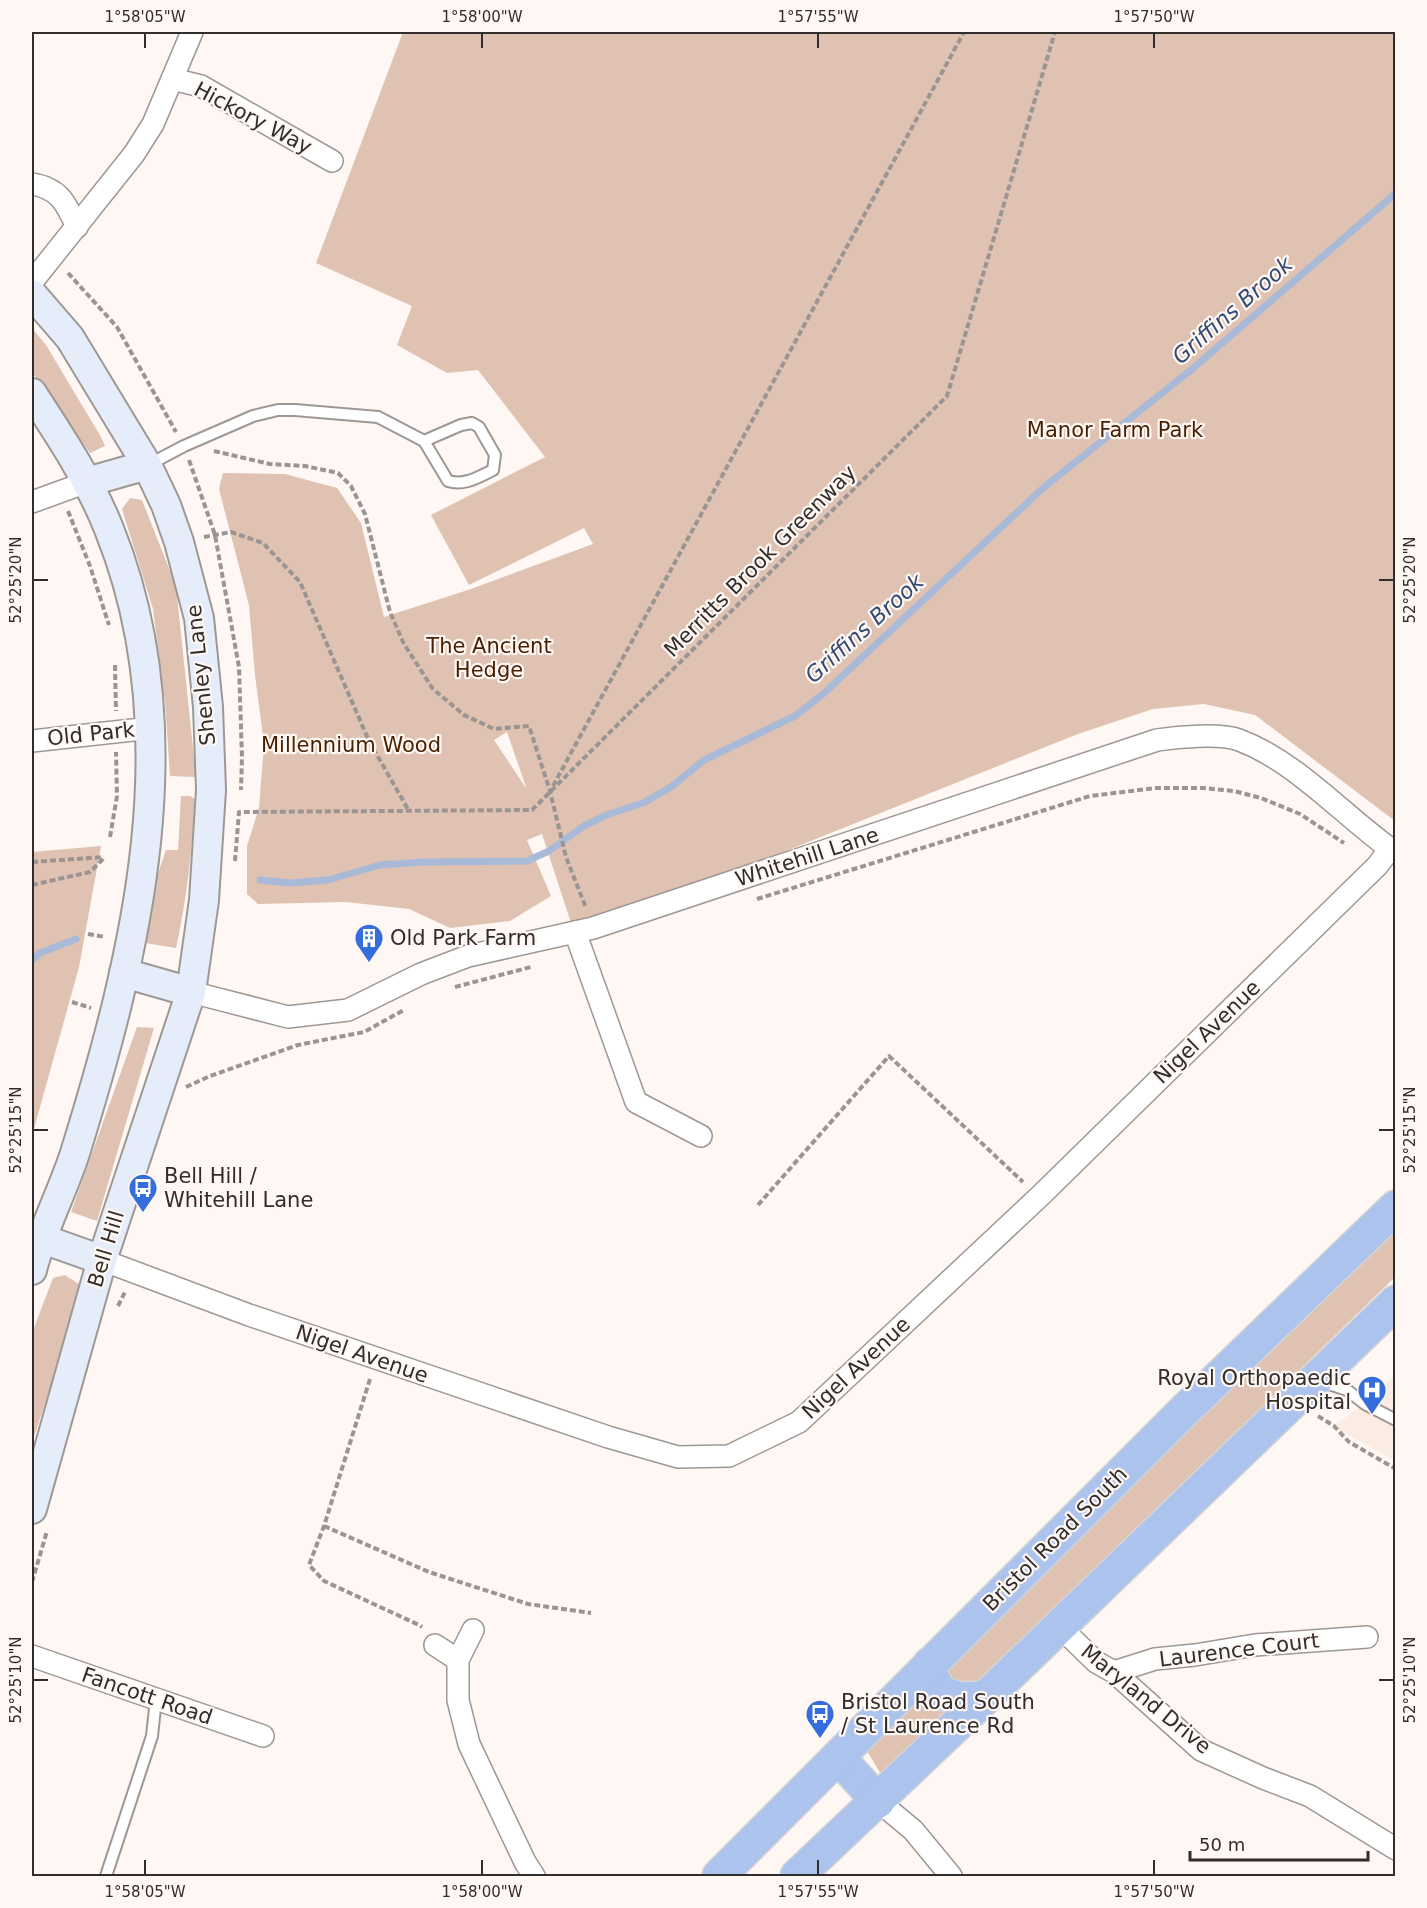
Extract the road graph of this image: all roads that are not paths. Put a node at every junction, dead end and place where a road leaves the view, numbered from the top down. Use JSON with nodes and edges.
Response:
{"nodes":[{"id":1,"x":192,"y":32,"type":"edge"},
{"id":2,"x":172,"y":79,"type":"junction"},
{"id":3,"x":332,"y":161,"type":"dead end"},
{"id":4,"x":32,"y":184,"type":"edge"},
{"id":5,"x":77,"y":227,"type":"junction"},
{"id":6,"x":32,"y":282,"type":"edge"},
{"id":7,"x":32,"y":294,"type":"edge"},
{"id":8,"x":32,"y":393,"type":"edge"},
{"id":9,"x":424,"y":441,"type":"junction"},
{"id":10,"x":147,"y":465,"type":"junction"},
{"id":11,"x":87,"y":483,"type":"junction"},
{"id":12,"x":32,"y":502,"type":"edge"},
{"id":13,"x":151,"y":728,"type":"junction"},
{"id":14,"x":32,"y":741,"type":"edge"},
{"id":15,"x":1388,"y":856,"type":"edge"},
{"id":16,"x":584,"y":930,"type":"junction"},
{"id":17,"x":124,"y":973,"type":"junction"},
{"id":18,"x":191,"y":992,"type":"junction"},
{"id":19,"x":701,"y":1136,"type":"dead end"},
{"id":20,"x":1395,"y":1207,"type":"edge"},
{"id":21,"x":40,"y":1240,"type":"junction"},
{"id":22,"x":102,"y":1260,"type":"junction"},
{"id":23,"x":32,"y":1270,"type":"edge"},
{"id":24,"x":1395,"y":1302,"type":"edge"},
{"id":25,"x":1316,"y":1380,"type":"junction"},
{"id":26,"x":1395,"y":1419,"type":"edge"},
{"id":27,"x":32,"y":1509,"type":"edge"},
{"id":28,"x":1059,"y":1626,"type":"junction"},
{"id":29,"x":473,"y":1630,"type":"dead end"},
{"id":30,"x":1366,"y":1637,"type":"dead end"},
{"id":31,"x":435,"y":1645,"type":"road end"},
{"id":32,"x":32,"y":1656,"type":"edge"},
{"id":33,"x":458,"y":1660,"type":"junction"},
{"id":34,"x":930,"y":1664,"type":"junction"},
{"id":35,"x":1114,"y":1672,"type":"junction"},
{"id":36,"x":985,"y":1698,"type":"junction"},
{"id":37,"x":156,"y":1699,"type":"junction"},
{"id":38,"x":263,"y":1737,"type":"dead end"},
{"id":39,"x":838,"y":1757,"type":"junction"},
{"id":40,"x":878,"y":1801,"type":"junction"},
{"id":41,"x":1395,"y":1849,"type":"edge"},
{"id":42,"x":106,"y":1876,"type":"edge"},
{"id":43,"x":534,"y":1876,"type":"edge"},
{"id":44,"x":719,"y":1876,"type":"edge"},
{"id":45,"x":797,"y":1876,"type":"edge"},
{"id":46,"x":951,"y":1876,"type":"edge"}],
"edges":[{"from":1,"to":2,"type":"street"},
{"from":2,"to":3,"type":"street","name":"Hickory Way"},
{"from":2,"to":5,"type":"street"},
{"from":4,"to":5,"type":"street"},
{"from":5,"to":6,"type":"street"},
{"from":7,"to":10,"type":"main road","name":"Shenley Lane"},
{"from":8,"to":11,"type":"main road"},
{"from":9,"to":9,"type":"lane"},
{"from":9,"to":10,"type":"lane"},
{"from":10,"to":11,"type":"main road"},
{"from":10,"to":18,"type":"main road","name":"Shenley Lane"},
{"from":11,"to":12,"type":"street"},
{"from":11,"to":13,"type":"main road"},
{"from":13,"to":14,"type":"street","name":"Old Park"},
{"from":13,"to":17,"type":"main road"},
{"from":15,"to":16,"type":"street","name":"Whitehill Lane"},
{"from":15,"to":22,"type":"street","name":"Nigel Avenue"},
{"from":16,"to":18,"type":"street","name":"Whitehill Lane"},
{"from":16,"to":19,"type":"street"},
{"from":17,"to":18,"type":"main road"},
{"from":17,"to":21,"type":"main road"},
{"from":18,"to":22,"type":"main road","name":"Bell Hill"},
{"from":20,"to":34,"type":"highway","name":"Bristol Road South"},
{"from":21,"to":22,"type":"main road"},
{"from":21,"to":23,"type":"main road"},
{"from":22,"to":27,"type":"main road","name":"Bell Hill"},
{"from":24,"to":25,"type":"highway"},
{"from":25,"to":26,"type":"lane"},
{"from":25,"to":28,"type":"highway"},
{"from":28,"to":35,"type":"street","name":"Maryland Drive"},
{"from":28,"to":36,"type":"highway"},
{"from":29,"to":33,"type":"street"},
{"from":30,"to":35,"type":"street","name":"Laurence Court"},
{"from":31,"to":33,"type":"street"},
{"from":32,"to":37,"type":"street","name":"Fancott Road"},
{"from":33,"to":43,"type":"street"},
{"from":34,"to":36,"type":"highway"},
{"from":34,"to":39,"type":"highway","name":"Bristol Road South"},
{"from":35,"to":41,"type":"street","name":"Maryland Drive"},
{"from":36,"to":40,"type":"highway"},
{"from":37,"to":38,"type":"street","name":"Fancott Road"},
{"from":37,"to":42,"type":"lane"},
{"from":39,"to":40,"type":"highway"},
{"from":39,"to":44,"type":"highway","name":"Bristol Road South"},
{"from":40,"to":45,"type":"highway"},
{"from":40,"to":46,"type":"street"}]}
